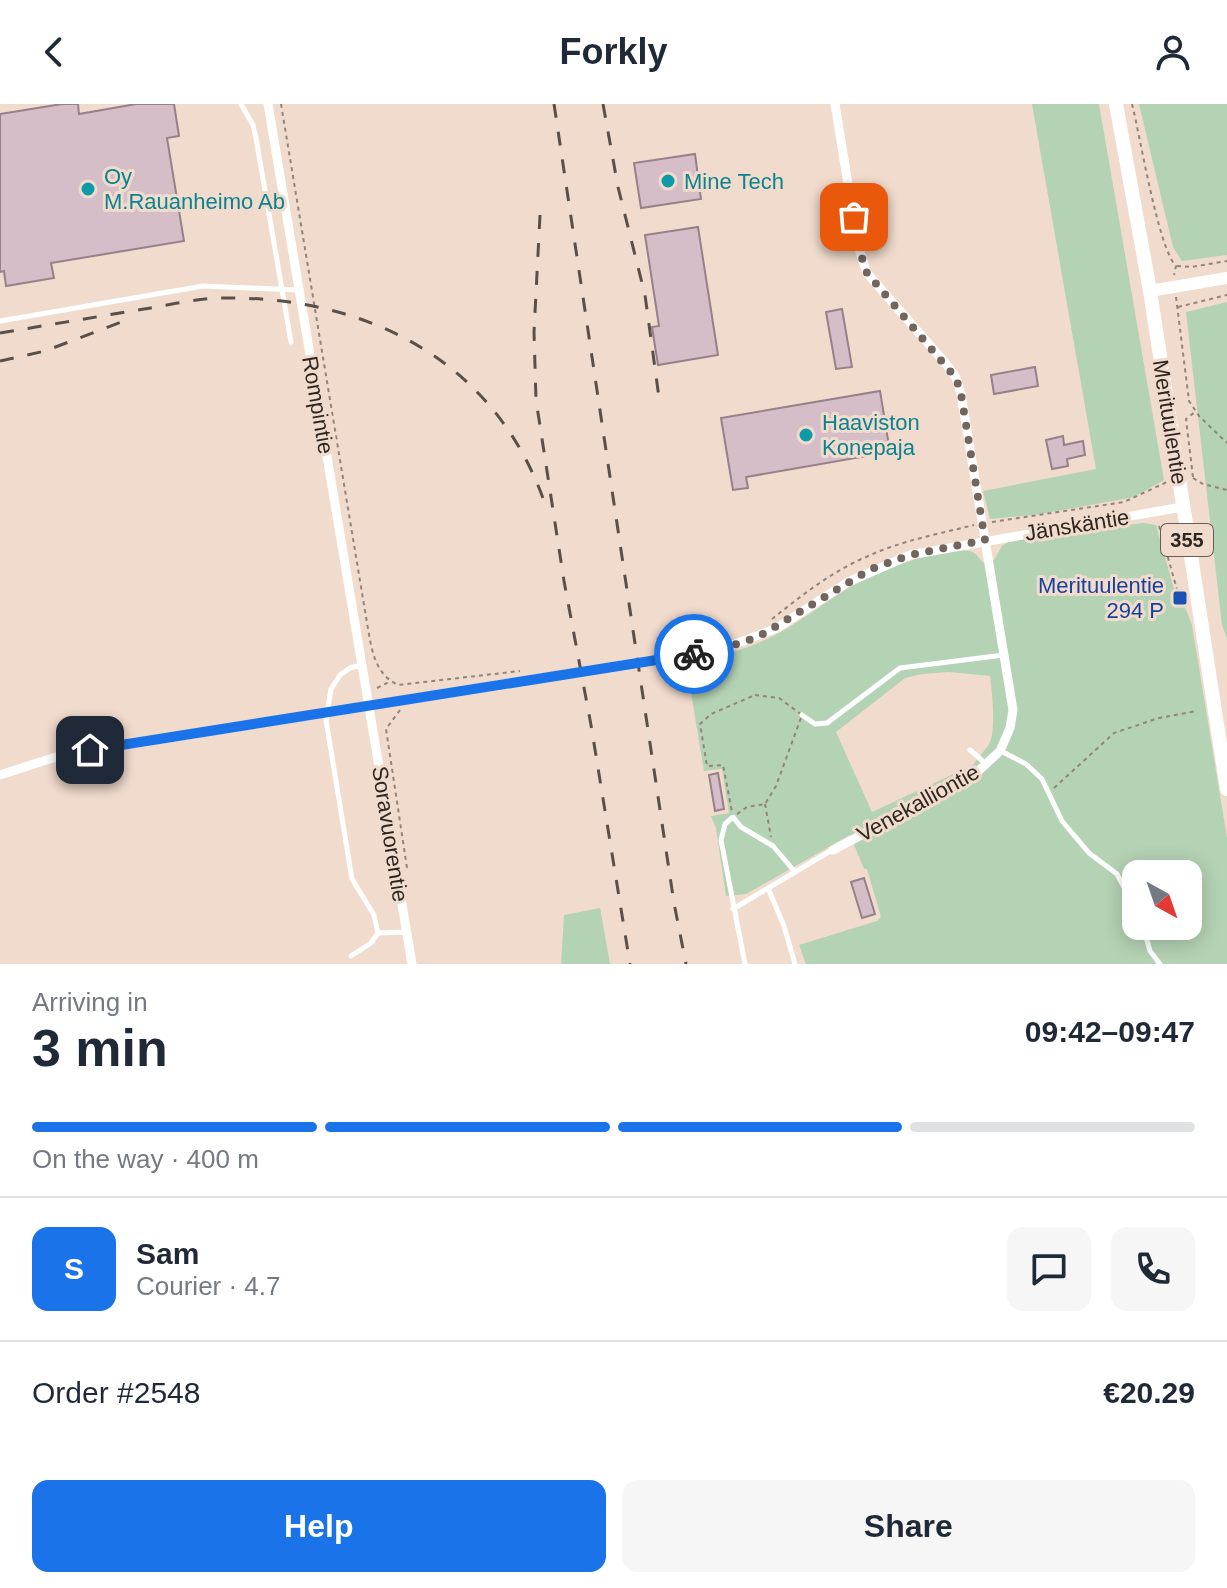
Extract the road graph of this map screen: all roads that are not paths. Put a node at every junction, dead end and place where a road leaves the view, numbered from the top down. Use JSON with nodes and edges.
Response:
{"nodes":[{"id":1,"x":241,"y":104,"type":"edge"},
{"id":2,"x":268,"y":104,"type":"edge"},
{"id":3,"x":835,"y":104,"type":"edge"},
{"id":4,"x":1116,"y":104,"type":"edge"},
{"id":5,"x":1227,"y":278,"type":"edge"},
{"id":6,"x":281,"y":288,"type":"junction"},
{"id":7,"x":299,"y":290,"type":"junction"},
{"id":8,"x":1150,"y":291,"type":"junction"},
{"id":9,"x":0,"y":321,"type":"edge"},
{"id":10,"x":291,"y":342,"type":"dead end"},
{"id":11,"x":1182,"y":507,"type":"junction"},
{"id":12,"x":985,"y":540,"type":"junction"},
{"id":13,"x":1005,"y":655,"type":"junction"},
{"id":14,"x":362,"y":665,"type":"junction"},
{"id":15,"x":369,"y":705,"type":"junction"},
{"id":16,"x":327,"y":712,"type":"junction"},
{"id":17,"x":802,"y":715,"type":"road end"},
{"id":18,"x":970,"y":750,"type":"dead end"},
{"id":19,"x":1000,"y":751,"type":"junction"},
{"id":20,"x":987,"y":765,"type":"junction"},
{"id":21,"x":0,"y":775,"type":"edge"},
{"id":22,"x":1227,"y":789,"type":"edge"},
{"id":23,"x":833,"y":850,"type":"joint"},
{"id":24,"x":795,"y":872,"type":"junction"},
{"id":25,"x":1122,"y":883,"type":"edge"},
{"id":26,"x":768,"y":888,"type":"junction"},
{"id":27,"x":733,"y":909,"type":"junction"},
{"id":28,"x":407,"y":932,"type":"junction"},
{"id":29,"x":378,"y":933,"type":"junction"},
{"id":30,"x":1147,"y":940,"type":"edge"},
{"id":31,"x":351,"y":956,"type":"dead end"},
{"id":32,"x":412,"y":964,"type":"edge"},
{"id":33,"x":745,"y":964,"type":"edge"},
{"id":34,"x":795,"y":964,"type":"edge"},
{"id":35,"x":1160,"y":964,"type":"edge"}],
"edges":[{"from":1,"to":6,"type":"lane"},
{"from":2,"to":7,"type":"street","name":"Rompintie"},
{"from":3,"to":12,"type":"street","name":"Venekalliontie"},
{"from":4,"to":8,"type":"main road","name":"Merituulentie","number":"355"},
{"from":5,"to":8,"type":"street"},
{"from":6,"to":7,"type":"lane"},
{"from":6,"to":9,"type":"lane"},
{"from":6,"to":10,"type":"lane"},
{"from":7,"to":14,"type":"street","name":"Rompintie"},
{"from":8,"to":11,"type":"main road","name":"Merituulentie","number":"355"},
{"from":11,"to":12,"type":"street","name":"Jänskäntie"},
{"from":11,"to":22,"type":"main road","name":"Merituulentie","number":"355"},
{"from":12,"to":13,"type":"street","name":"Venekalliontie"},
{"from":12,"to":15,"type":"street","name":"Jänskäntie"},
{"from":13,"to":17,"type":"lane"},
{"from":13,"to":19,"type":"street","name":"Venekalliontie"},
{"from":14,"to":15,"type":"street","name":"Rompintie"},
{"from":14,"to":16,"type":"lane"},
{"from":15,"to":16,"type":"street","name":"Jänskäntie"},
{"from":15,"to":28,"type":"street","name":"Soravuorentie"},
{"from":16,"to":21,"type":"street","name":"Jänskäntie"},
{"from":16,"to":29,"type":"lane"},
{"from":18,"to":20,"type":"lane"},
{"from":19,"to":20,"type":"street","name":"Venekalliontie"},
{"from":19,"to":25,"type":"lane","name":"Venekalliontie"},
{"from":20,"to":23,"type":"street","name":"Venekalliontie"},
{"from":23,"to":24,"type":"lane"},
{"from":24,"to":26,"type":"lane"},
{"from":24,"to":27,"type":"lane"},
{"from":26,"to":27,"type":"lane"},
{"from":26,"to":34,"type":"lane"},
{"from":27,"to":33,"type":"lane"},
{"from":28,"to":29,"type":"lane"},
{"from":28,"to":32,"type":"street","name":"Soravuorentie"},
{"from":29,"to":31,"type":"lane"},
{"from":30,"to":35,"type":"lane"}]}
